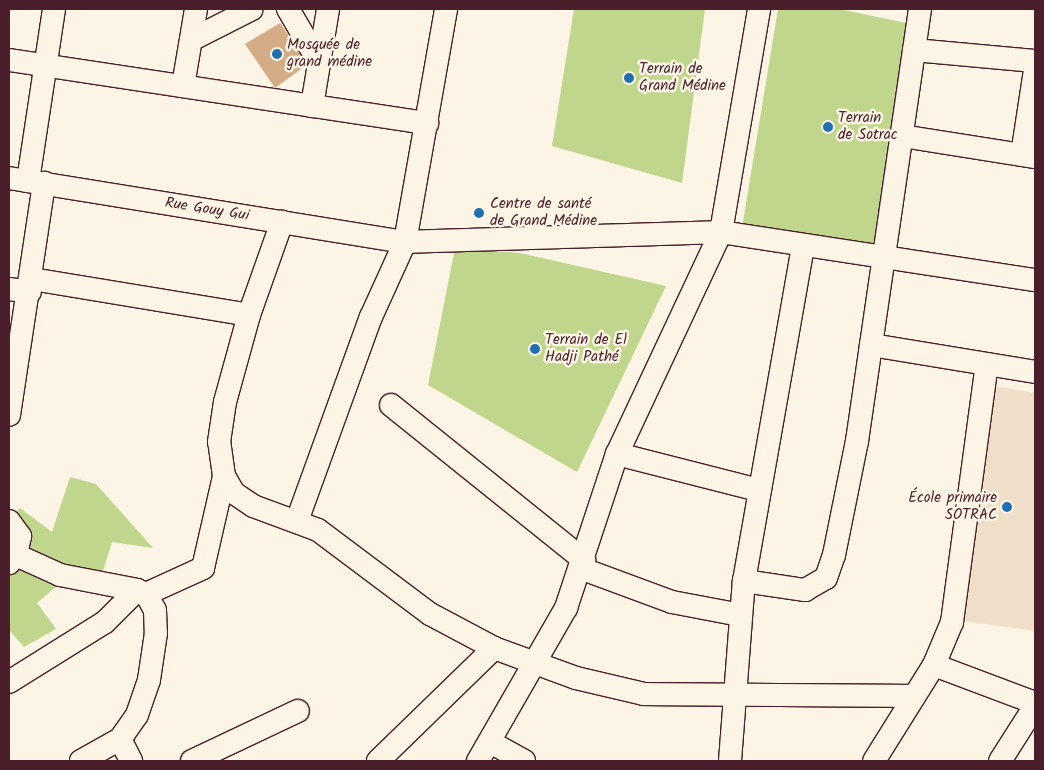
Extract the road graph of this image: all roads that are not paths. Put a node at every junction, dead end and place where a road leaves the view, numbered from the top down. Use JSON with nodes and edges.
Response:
{"nodes":[{"id":1,"x":54,"y":9,"type":"edge"},
{"id":2,"x":196,"y":9,"type":"edge"},
{"id":3,"x":252,"y":9,"type":"edge"},
{"id":4,"x":288,"y":9,"type":"edge"},
{"id":5,"x":328,"y":9,"type":"edge"},
{"id":6,"x":446,"y":9,"type":"edge"},
{"id":7,"x":758,"y":9,"type":"edge"},
{"id":8,"x":920,"y":9,"type":"edge"},
{"id":9,"x":191,"y":40,"type":"junction"},
{"id":10,"x":914,"y":50,"type":"junction"},
{"id":11,"x":9,"y":60,"type":"edge"},
{"id":12,"x":1035,"y":61,"type":"edge"},
{"id":13,"x":319,"y":62,"type":"junction"},
{"id":14,"x":44,"y":65,"type":"junction"},
{"id":15,"x":1035,"y":70,"type":"edge"},
{"id":16,"x":183,"y":86,"type":"junction"},
{"id":17,"x":312,"y":106,"type":"junction"},
{"id":18,"x":427,"y":123,"type":"junction"},
{"id":19,"x":902,"y":136,"type":"junction"},
{"id":20,"x":1028,"y":156,"type":"edge"},
{"id":21,"x":27,"y":181,"type":"edge"},
{"id":22,"x":282,"y":222,"type":"junction"},
{"id":23,"x":721,"y":232,"type":"junction"},
{"id":24,"x":406,"y":242,"type":"junction"},
{"id":25,"x":803,"y":245,"type":"junction"},
{"id":26,"x":884,"y":257,"type":"junction"},
{"id":27,"x":1035,"y":280,"type":"edge"},
{"id":28,"x":23,"y":287,"type":"edge"},
{"id":29,"x":249,"y":315,"type":"junction"},
{"id":30,"x":871,"y":345,"type":"junction"},
{"id":31,"x":987,"y":364,"type":"junction"},
{"id":32,"x":1035,"y":372,"type":"edge"},
{"id":33,"x":391,"y":405,"type":"dead end"},
{"id":34,"x":9,"y":411,"type":"edge"},
{"id":35,"x":617,"y":454,"type":"junction"},
{"id":36,"x":224,"y":476,"type":"junction"},
{"id":37,"x":758,"y":490,"type":"junction"},
{"id":38,"x":9,"y":521,"type":"edge"},
{"id":39,"x":297,"y":521,"type":"junction"},
{"id":40,"x":12,"y":559,"type":"edge"},
{"id":41,"x":582,"y":564,"type":"junction"},
{"id":42,"x":744,"y":581,"type":"junction"},
{"id":43,"x":142,"y":592,"type":"junction"},
{"id":44,"x":740,"y":616,"type":"junction"},
{"id":45,"x":494,"y":648,"type":"junction"},
{"id":46,"x":536,"y":664,"type":"junction"},
{"id":47,"x":934,"y":665,"type":"junction"},
{"id":48,"x":9,"y":682,"type":"edge"},
{"id":49,"x":732,"y":696,"type":"junction"},
{"id":50,"x":912,"y":696,"type":"junction"},
{"id":51,"x":1035,"y":704,"type":"edge"},
{"id":52,"x":298,"y":711,"type":"dead end"},
{"id":53,"x":120,"y":739,"type":"junction"},
{"id":54,"x":490,"y":742,"type":"junction"},
{"id":55,"x":81,"y":761,"type":"edge"},
{"id":56,"x":131,"y":761,"type":"edge"},
{"id":57,"x":192,"y":761,"type":"edge"},
{"id":58,"x":378,"y":761,"type":"edge"},
{"id":59,"x":478,"y":761,"type":"edge"},
{"id":60,"x":524,"y":761,"type":"edge"},
{"id":61,"x":730,"y":761,"type":"edge"},
{"id":62,"x":874,"y":761,"type":"edge"},
{"id":63,"x":1000,"y":761,"type":"edge"}],
"edges":[{"from":1,"to":14,"type":"street"},
{"from":2,"to":9,"type":"street"},
{"from":3,"to":9,"type":"street"},
{"from":4,"to":13,"type":"street"},
{"from":5,"to":13,"type":"street"},
{"from":6,"to":18,"type":"street"},
{"from":7,"to":23,"type":"street"},
{"from":8,"to":10,"type":"street"},
{"from":9,"to":16,"type":"street"},
{"from":10,"to":12,"type":"street"},
{"from":10,"to":19,"type":"street"},
{"from":11,"to":14,"type":"street"},
{"from":13,"to":17,"type":"street"},
{"from":14,"to":16,"type":"street"},
{"from":14,"to":21,"type":"street"},
{"from":15,"to":20,"type":"street"},
{"from":16,"to":17,"type":"street"},
{"from":17,"to":18,"type":"street"},
{"from":18,"to":24,"type":"street"},
{"from":19,"to":20,"type":"street"},
{"from":19,"to":26,"type":"street"},
{"from":21,"to":22,"type":"street","name":"Rue Gouy Gui"},
{"from":21,"to":28,"type":"street"},
{"from":22,"to":24,"type":"street","name":"Rue Gouy Gui"},
{"from":22,"to":29,"type":"street"},
{"from":23,"to":24,"type":"street","name":"Rue Gouy Gui"},
{"from":23,"to":25,"type":"street","name":"Rue Gouy Gui"},
{"from":23,"to":35,"type":"street"},
{"from":24,"to":39,"type":"street"},
{"from":25,"to":26,"type":"street","name":"Rue Gouy Gui"},
{"from":25,"to":37,"type":"street"},
{"from":26,"to":27,"type":"street","name":"Rue Gouy Gui"},
{"from":26,"to":30,"type":"street"},
{"from":28,"to":29,"type":"street"},
{"from":28,"to":34,"type":"street"},
{"from":29,"to":36,"type":"street"},
{"from":30,"to":31,"type":"street"},
{"from":30,"to":42,"type":"street"},
{"from":31,"to":32,"type":"street"},
{"from":31,"to":47,"type":"street"},
{"from":33,"to":41,"type":"street"},
{"from":35,"to":37,"type":"street"},
{"from":35,"to":41,"type":"street"},
{"from":36,"to":39,"type":"street"},
{"from":36,"to":43,"type":"street"},
{"from":37,"to":42,"type":"street"},
{"from":38,"to":40,"type":"street"},
{"from":39,"to":45,"type":"street"},
{"from":40,"to":43,"type":"street"},
{"from":41,"to":44,"type":"street"},
{"from":41,"to":46,"type":"street"},
{"from":42,"to":44,"type":"street"},
{"from":43,"to":48,"type":"street"},
{"from":43,"to":53,"type":"street"},
{"from":44,"to":49,"type":"street"},
{"from":45,"to":46,"type":"street"},
{"from":45,"to":58,"type":"street"},
{"from":46,"to":49,"type":"street"},
{"from":46,"to":54,"type":"street"},
{"from":47,"to":50,"type":"street"},
{"from":47,"to":51,"type":"street"},
{"from":49,"to":50,"type":"street"},
{"from":49,"to":61,"type":"street"},
{"from":50,"to":62,"type":"street"},
{"from":51,"to":63,"type":"street"},
{"from":52,"to":57,"type":"street"},
{"from":53,"to":55,"type":"street"},
{"from":53,"to":56,"type":"street"},
{"from":54,"to":59,"type":"street"},
{"from":54,"to":60,"type":"street"}]}
